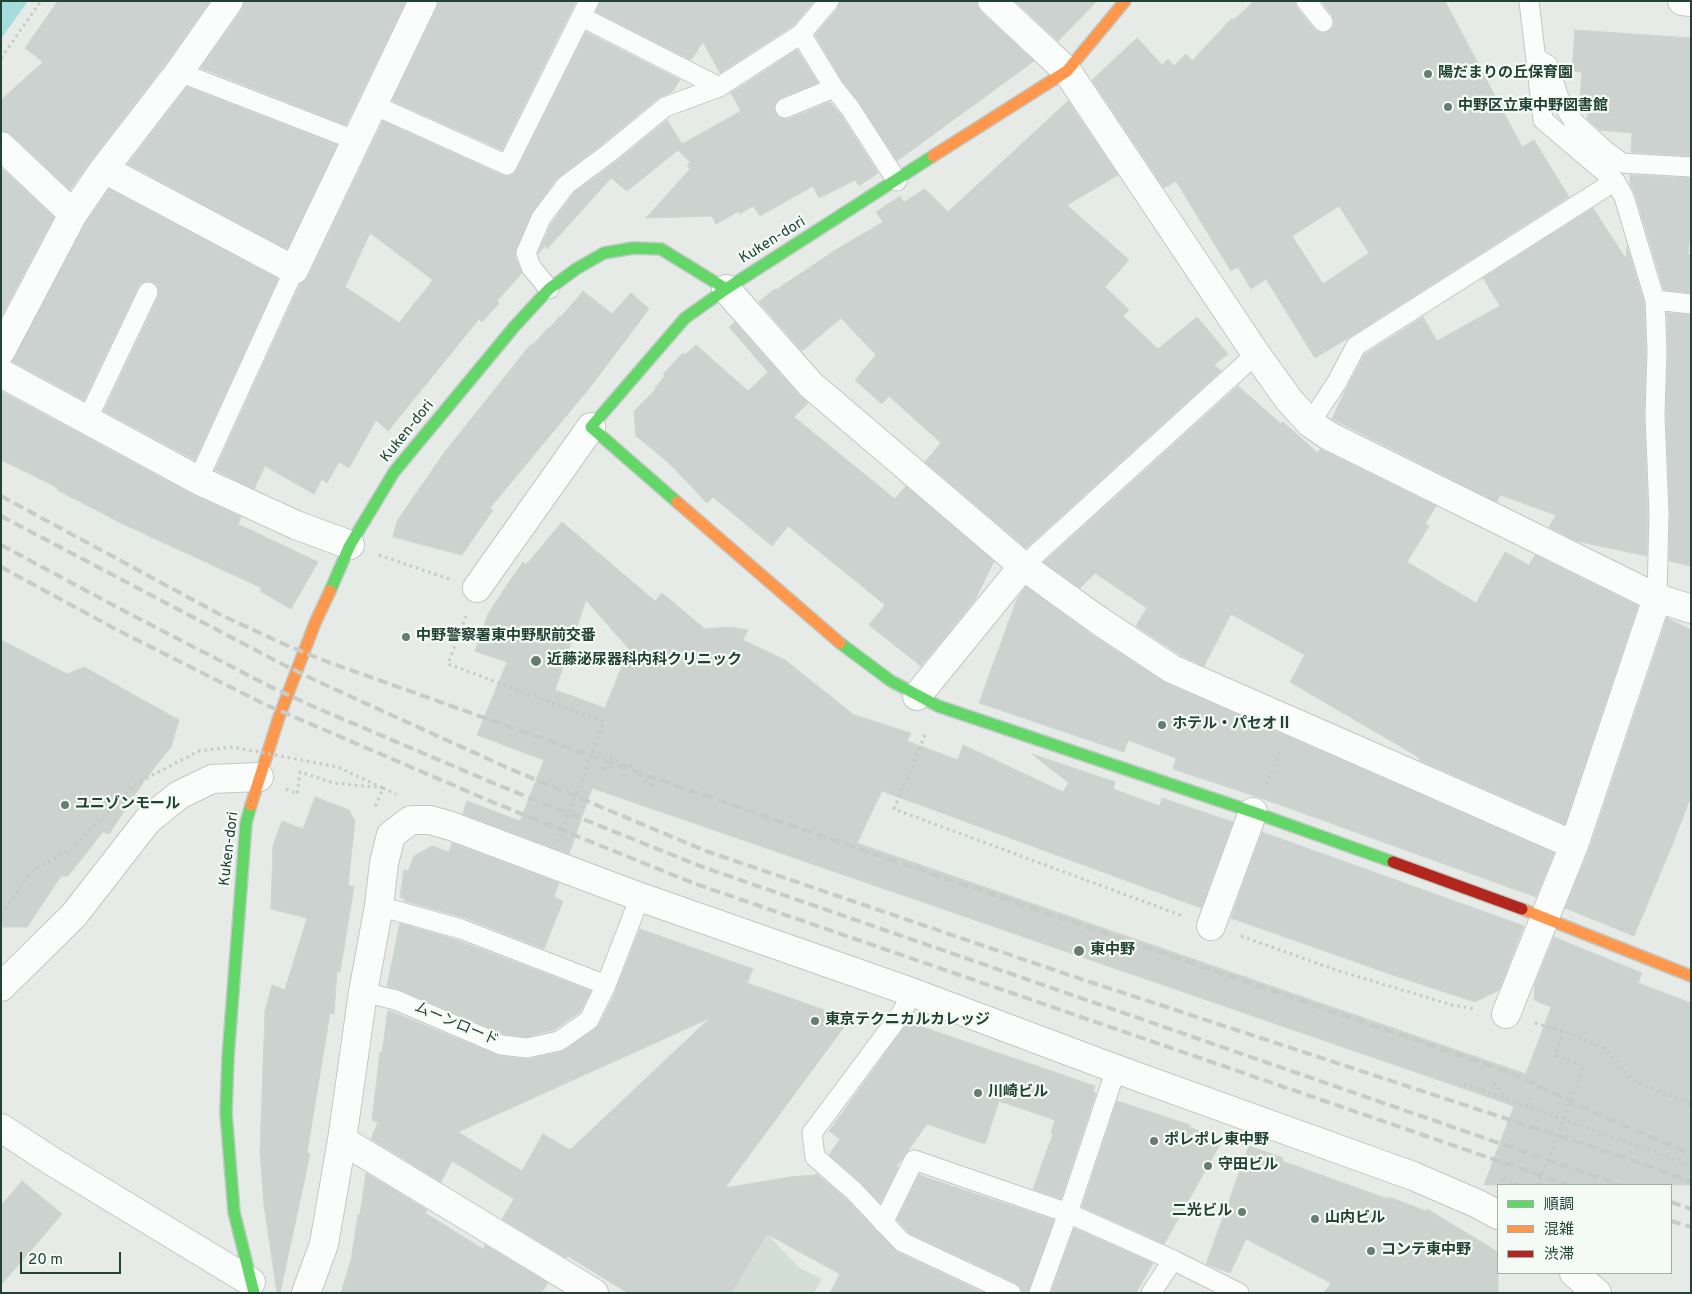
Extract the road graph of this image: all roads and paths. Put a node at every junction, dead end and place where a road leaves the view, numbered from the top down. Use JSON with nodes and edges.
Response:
{"nodes":[{"id":1,"x":41,"y":1,"type":"edge"},
{"id":2,"x":229,"y":1,"type":"edge"},
{"id":3,"x":423,"y":1,"type":"edge"},
{"id":4,"x":828,"y":1,"type":"edge"},
{"id":5,"x":992,"y":1,"type":"edge"},
{"id":6,"x":1125,"y":1,"type":"edge"},
{"id":7,"x":1306,"y":1,"type":"edge"},
{"id":8,"x":1529,"y":1,"type":"edge"},
{"id":9,"x":1682,"y":1,"type":"edge"},
{"id":10,"x":1691,"y":2,"type":"edge"},
{"id":11,"x":586,"y":9,"type":"edge"},
{"id":12,"x":1323,"y":22,"type":"dead end"},
{"id":13,"x":801,"y":34,"type":"junction"},
{"id":14,"x":1,"y":58,"type":"edge"},
{"id":15,"x":1536,"y":58,"type":"junction"},
{"id":16,"x":1067,"y":71,"type":"junction"},
{"id":17,"x":179,"y":72,"type":"junction"},
{"id":18,"x":719,"y":87,"type":"junction"},
{"id":19,"x":834,"y":88,"type":"junction"},
{"id":20,"x":374,"y":105,"type":"junction"},
{"id":21,"x":785,"y":108,"type":"dead end"},
{"id":22,"x":357,"y":141,"type":"junction"},
{"id":23,"x":1,"y":146,"type":"edge"},
{"id":24,"x":1691,"y":167,"type":"edge"},
{"id":25,"x":104,"y":170,"type":"junction"},
{"id":26,"x":897,"y":181,"type":"junction"},
{"id":27,"x":1615,"y":181,"type":"junction"},
{"id":28,"x":73,"y":214,"type":"junction"},
{"id":29,"x":294,"y":270,"type":"junction"},
{"id":30,"x":549,"y":289,"type":"junction"},
{"id":31,"x":726,"y":289,"type":"junction"},
{"id":32,"x":148,"y":292,"type":"dead end"},
{"id":33,"x":1656,"y":300,"type":"junction"},
{"id":34,"x":1691,"y":304,"type":"edge"},
{"id":35,"x":1,"y":351,"type":"edge"},
{"id":36,"x":1256,"y":354,"type":"junction"},
{"id":37,"x":1,"y":373,"type":"edge"},
{"id":38,"x":87,"y":420,"type":"junction"},
{"id":39,"x":1310,"y":423,"type":"junction"},
{"id":40,"x":592,"y":427,"type":"junction"},
{"id":41,"x":198,"y":480,"type":"junction"},
{"id":42,"x":350,"y":545,"type":"junction"},
{"id":43,"x":1023,"y":566,"type":"junction"},
{"id":44,"x":477,"y":588,"type":"junction"},
{"id":45,"x":1657,"y":598,"type":"junction"},
{"id":46,"x":1691,"y":609,"type":"edge"},
{"id":47,"x":927,"y":701,"type":"junction"},
{"id":48,"x":1294,"y":723,"type":"junction"},
{"id":49,"x":592,"y":752,"type":"junction"},
{"id":50,"x":294,"y":756,"type":"dead end"},
{"id":51,"x":292,"y":764,"type":"dead end"},
{"id":52,"x":629,"y":765,"type":"junction"},
{"id":53,"x":602,"y":768,"type":"dead end"},
{"id":54,"x":258,"y":777,"type":"junction"},
{"id":55,"x":288,"y":781,"type":"dead end"},
{"id":56,"x":652,"y":786,"type":"dead end"},
{"id":57,"x":383,"y":788,"type":"junction"},
{"id":58,"x":297,"y":794,"type":"dead end"},
{"id":59,"x":283,"y":795,"type":"dead end"},
{"id":60,"x":374,"y":812,"type":"dead end"},
{"id":61,"x":1253,"y":812,"type":"junction"},
{"id":62,"x":557,"y":842,"type":"dead end"},
{"id":63,"x":1574,"y":846,"type":"junction"},
{"id":64,"x":640,"y":897,"type":"junction"},
{"id":65,"x":380,"y":906,"type":"junction"},
{"id":66,"x":1,"y":914,"type":"edge"},
{"id":67,"x":1545,"y":917,"type":"junction"},
{"id":68,"x":1211,"y":926,"type":"junction"},
{"id":69,"x":1691,"y":976,"type":"edge"},
{"id":70,"x":606,"y":985,"type":"junction"},
{"id":71,"x":1,"y":987,"type":"edge"},
{"id":72,"x":363,"y":992,"type":"junction"},
{"id":73,"x":910,"y":992,"type":"junction"},
{"id":74,"x":1506,"y":1014,"type":"junction"},
{"id":75,"x":1563,"y":1031,"type":"junction"},
{"id":76,"x":1116,"y":1069,"type":"junction"},
{"id":77,"x":1494,"y":1083,"type":"dead end"},
{"id":78,"x":1464,"y":1084,"type":"dead end"},
{"id":79,"x":1530,"y":1095,"type":"dead end"},
{"id":80,"x":1507,"y":1100,"type":"junction"},
{"id":81,"x":1691,"y":1105,"type":"edge"},
{"id":82,"x":1526,"y":1106,"type":"junction"},
{"id":83,"x":1564,"y":1118,"type":"junction"},
{"id":84,"x":1,"y":1128,"type":"edge"},
{"id":85,"x":342,"y":1140,"type":"junction"},
{"id":86,"x":1691,"y":1165,"type":"edge"},
{"id":87,"x":1538,"y":1184,"type":"edge"},
{"id":88,"x":1068,"y":1213,"type":"junction"},
{"id":89,"x":1497,"y":1214,"type":"edge"},
{"id":90,"x":883,"y":1223,"type":"junction"},
{"id":91,"x":1173,"y":1260,"type":"junction"},
{"id":92,"x":1575,"y":1274,"type":"edge"},
{"id":93,"x":252,"y":1287,"type":"edge"},
{"id":94,"x":306,"y":1293,"type":"edge"},
{"id":95,"x":594,"y":1293,"type":"edge"},
{"id":96,"x":1011,"y":1293,"type":"edge"},
{"id":97,"x":1039,"y":1293,"type":"edge"},
{"id":98,"x":1151,"y":1293,"type":"edge"},
{"id":99,"x":1239,"y":1293,"type":"edge"},
{"id":100,"x":1597,"y":1293,"type":"edge"}],
"edges":[{"from":1,"to":14,"type":"path"},
{"from":2,"to":17,"type":"street"},
{"from":3,"to":20,"type":"street"},
{"from":4,"to":13,"type":"lane"},
{"from":5,"to":16,"type":"street"},
{"from":6,"to":16,"type":"street","name":"Kuken-dori"},
{"from":7,"to":12,"type":"lane"},
{"from":8,"to":15,"type":"lane"},
{"from":9,"to":10,"type":"street"},
{"from":11,"to":18,"type":"lane"},
{"from":11,"to":20,"type":"lane"},
{"from":13,"to":18,"type":"lane"},
{"from":13,"to":19,"type":"lane"},
{"from":15,"to":24,"type":"lane"},
{"from":15,"to":27,"type":"lane"},
{"from":16,"to":26,"type":"street","name":"Kuken-dori"},
{"from":16,"to":36,"type":"street"},
{"from":17,"to":22,"type":"lane"},
{"from":17,"to":25,"type":"street"},
{"from":18,"to":30,"type":"lane"},
{"from":19,"to":21,"type":"lane"},
{"from":19,"to":26,"type":"lane"},
{"from":20,"to":22,"type":"street"},
{"from":22,"to":29,"type":"street"},
{"from":23,"to":28,"type":"street"},
{"from":25,"to":28,"type":"street"},
{"from":25,"to":29,"type":"street"},
{"from":26,"to":31,"type":"street","name":"Kuken-dori"},
{"from":27,"to":33,"type":"lane"},
{"from":27,"to":39,"type":"lane"},
{"from":28,"to":35,"type":"street"},
{"from":29,"to":41,"type":"lane"},
{"from":30,"to":31,"type":"street","name":"Kuken-dori"},
{"from":30,"to":42,"type":"street","name":"Kuken-dori"},
{"from":31,"to":40,"type":"street"},
{"from":31,"to":43,"type":"street"},
{"from":32,"to":38,"type":"lane"},
{"from":33,"to":34,"type":"lane"},
{"from":33,"to":45,"type":"lane"},
{"from":36,"to":39,"type":"street"},
{"from":36,"to":43,"type":"lane"},
{"from":37,"to":38,"type":"street"},
{"from":38,"to":41,"type":"street"},
{"from":39,"to":45,"type":"street"},
{"from":40,"to":44,"type":"street"},
{"from":40,"to":47,"type":"street"},
{"from":41,"to":42,"type":"street"},
{"from":42,"to":44,"type":"path"},
{"from":42,"to":54,"type":"street","name":"Kuken-dori"},
{"from":43,"to":47,"type":"street"},
{"from":43,"to":48,"type":"street"},
{"from":44,"to":49,"type":"path","bridge":true},
{"from":45,"to":46,"type":"street"},
{"from":45,"to":63,"type":"street"},
{"from":47,"to":61,"type":"street"},
{"from":47,"to":68,"type":"path"},
{"from":48,"to":61,"type":"path"},
{"from":48,"to":63,"type":"street"},
{"from":49,"to":52,"type":"path"},
{"from":49,"to":62,"type":"path","bridge":true},
{"from":50,"to":51,"type":"path"},
{"from":52,"to":53,"type":"path","bridge":true},
{"from":52,"to":56,"type":"path","bridge":true},
{"from":54,"to":71,"type":"street"},
{"from":54,"to":93,"type":"street","name":"Kuken-dori"},
{"from":55,"to":59,"type":"path"},
{"from":57,"to":58,"type":"path"},
{"from":57,"to":60,"type":"path"},
{"from":57,"to":66,"type":"path","bridge":true},
{"from":61,"to":67,"type":"street"},
{"from":61,"to":68,"type":"street"},
{"from":63,"to":67,"type":"street"},
{"from":64,"to":65,"type":"street"},
{"from":64,"to":70,"type":"lane","name":"ムーンロード"},
{"from":64,"to":73,"type":"street"},
{"from":65,"to":70,"type":"lane"},
{"from":65,"to":72,"type":"street"},
{"from":67,"to":69,"type":"street"},
{"from":67,"to":74,"type":"street"},
{"from":68,"to":74,"type":"path"},
{"from":70,"to":72,"type":"lane","name":"ムーンロード"},
{"from":72,"to":85,"type":"street"},
{"from":73,"to":76,"type":"street"},
{"from":73,"to":90,"type":"lane"},
{"from":74,"to":75,"type":"path"},
{"from":75,"to":81,"type":"path"},
{"from":75,"to":83,"type":"path","bridge":true},
{"from":76,"to":88,"type":"lane"},
{"from":76,"to":89,"type":"street"},
{"from":77,"to":80,"type":"path"},
{"from":78,"to":80,"type":"path"},
{"from":79,"to":82,"type":"path"},
{"from":80,"to":82,"type":"path"},
{"from":82,"to":83,"type":"path"},
{"from":83,"to":86,"type":"path"},
{"from":83,"to":87,"type":"path","bridge":true},
{"from":84,"to":93,"type":"street"},
{"from":85,"to":94,"type":"street"},
{"from":85,"to":95,"type":"street"},
{"from":88,"to":90,"type":"lane"},
{"from":88,"to":91,"type":"lane"},
{"from":88,"to":97,"type":"lane"},
{"from":90,"to":96,"type":"lane"},
{"from":91,"to":98,"type":"lane"},
{"from":91,"to":99,"type":"lane"},
{"from":92,"to":100,"type":"street"}]}
